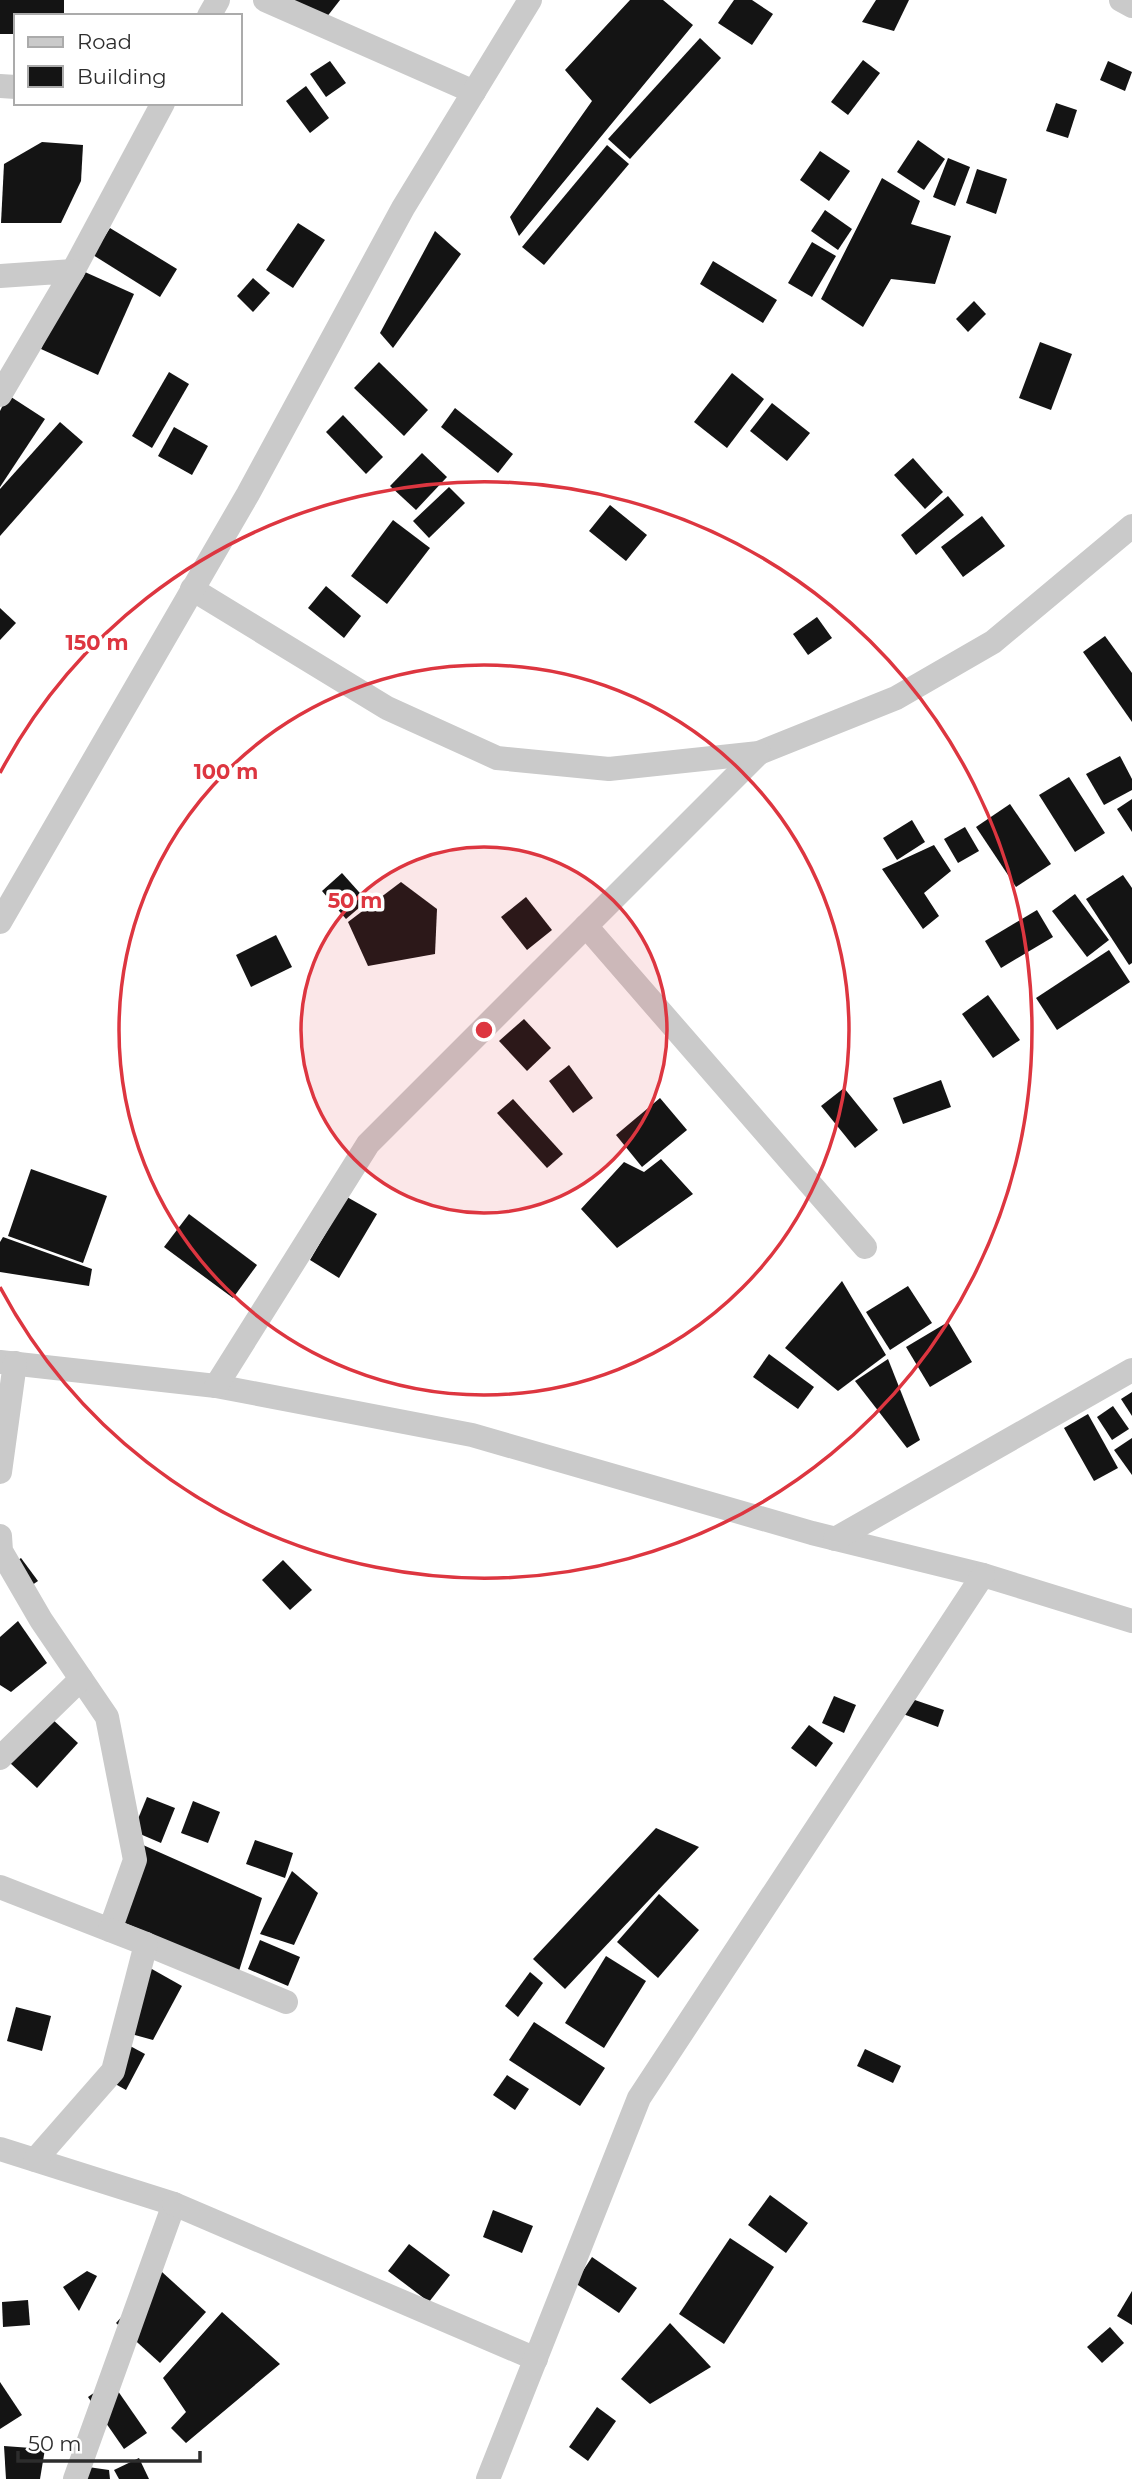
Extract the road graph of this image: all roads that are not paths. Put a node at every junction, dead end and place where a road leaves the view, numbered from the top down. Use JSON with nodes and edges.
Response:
{"nodes":[{"id":1,"x":265,"y":0,"type":"edge"},
{"id":2,"x":530,"y":0,"type":"edge"},
{"id":3,"x":1121,"y":0,"type":"edge"},
{"id":4,"x":1132,"y":6,"type":"edge"},
{"id":5,"x":474,"y":92,"type":"junction"},
{"id":6,"x":162,"y":105,"type":"edge"},
{"id":7,"x":73,"y":271,"type":"junction"},
{"id":8,"x":0,"y":276,"type":"edge"},
{"id":9,"x":0,"y":395,"type":"edge"},
{"id":10,"x":1132,"y":526,"type":"edge"},
{"id":11,"x":192,"y":589,"type":"junction"},
{"id":12,"x":759,"y":753,"type":"junction"},
{"id":13,"x":0,"y":922,"type":"edge"},
{"id":14,"x":586,"y":926,"type":"junction"},
{"id":15,"x":865,"y":1247,"type":"dead end"},
{"id":16,"x":8,"y":1363,"type":"edge"},
{"id":17,"x":1132,"y":1370,"type":"edge"},
{"id":18,"x":216,"y":1386,"type":"junction"},
{"id":19,"x":0,"y":1472,"type":"edge"},
{"id":20,"x":0,"y":1536,"type":"edge"},
{"id":21,"x":835,"y":1539,"type":"junction"},
{"id":22,"x":983,"y":1575,"type":"junction"},
{"id":23,"x":1132,"y":1621,"type":"edge"},
{"id":24,"x":81,"y":1679,"type":"junction"},
{"id":25,"x":0,"y":1758,"type":"edge"},
{"id":26,"x":0,"y":1887,"type":"edge"},
{"id":27,"x":110,"y":1930,"type":"junction"},
{"id":28,"x":146,"y":1944,"type":"junction"},
{"id":29,"x":286,"y":2002,"type":"dead end"},
{"id":30,"x":0,"y":2149,"type":"edge"},
{"id":31,"x":35,"y":2160,"type":"junction"},
{"id":32,"x":174,"y":2204,"type":"junction"},
{"id":33,"x":536,"y":2359,"type":"junction"},
{"id":34,"x":75,"y":2479,"type":"edge"},
{"id":35,"x":488,"y":2479,"type":"edge"}],
"edges":[{"from":1,"to":5,"type":"street"},
{"from":2,"to":5,"type":"street"},
{"from":3,"to":4,"type":"street"},
{"from":5,"to":11,"type":"street"},
{"from":6,"to":7,"type":"street"},
{"from":7,"to":8,"type":"street"},
{"from":7,"to":9,"type":"street"},
{"from":10,"to":12,"type":"street"},
{"from":11,"to":12,"type":"street"},
{"from":11,"to":13,"type":"street"},
{"from":12,"to":14,"type":"street"},
{"from":14,"to":15,"type":"street"},
{"from":14,"to":18,"type":"street"},
{"from":16,"to":18,"type":"street"},
{"from":16,"to":19,"type":"street"},
{"from":17,"to":21,"type":"street"},
{"from":18,"to":21,"type":"street"},
{"from":20,"to":24,"type":"street"},
{"from":21,"to":22,"type":"street"},
{"from":22,"to":23,"type":"street"},
{"from":22,"to":33,"type":"street"},
{"from":24,"to":25,"type":"street"},
{"from":24,"to":27,"type":"street"},
{"from":26,"to":27,"type":"street"},
{"from":27,"to":28,"type":"street"},
{"from":28,"to":29,"type":"street"},
{"from":28,"to":31,"type":"street"},
{"from":30,"to":31,"type":"street"},
{"from":31,"to":32,"type":"street"},
{"from":32,"to":33,"type":"street"},
{"from":32,"to":34,"type":"street"},
{"from":33,"to":35,"type":"street"}]}
